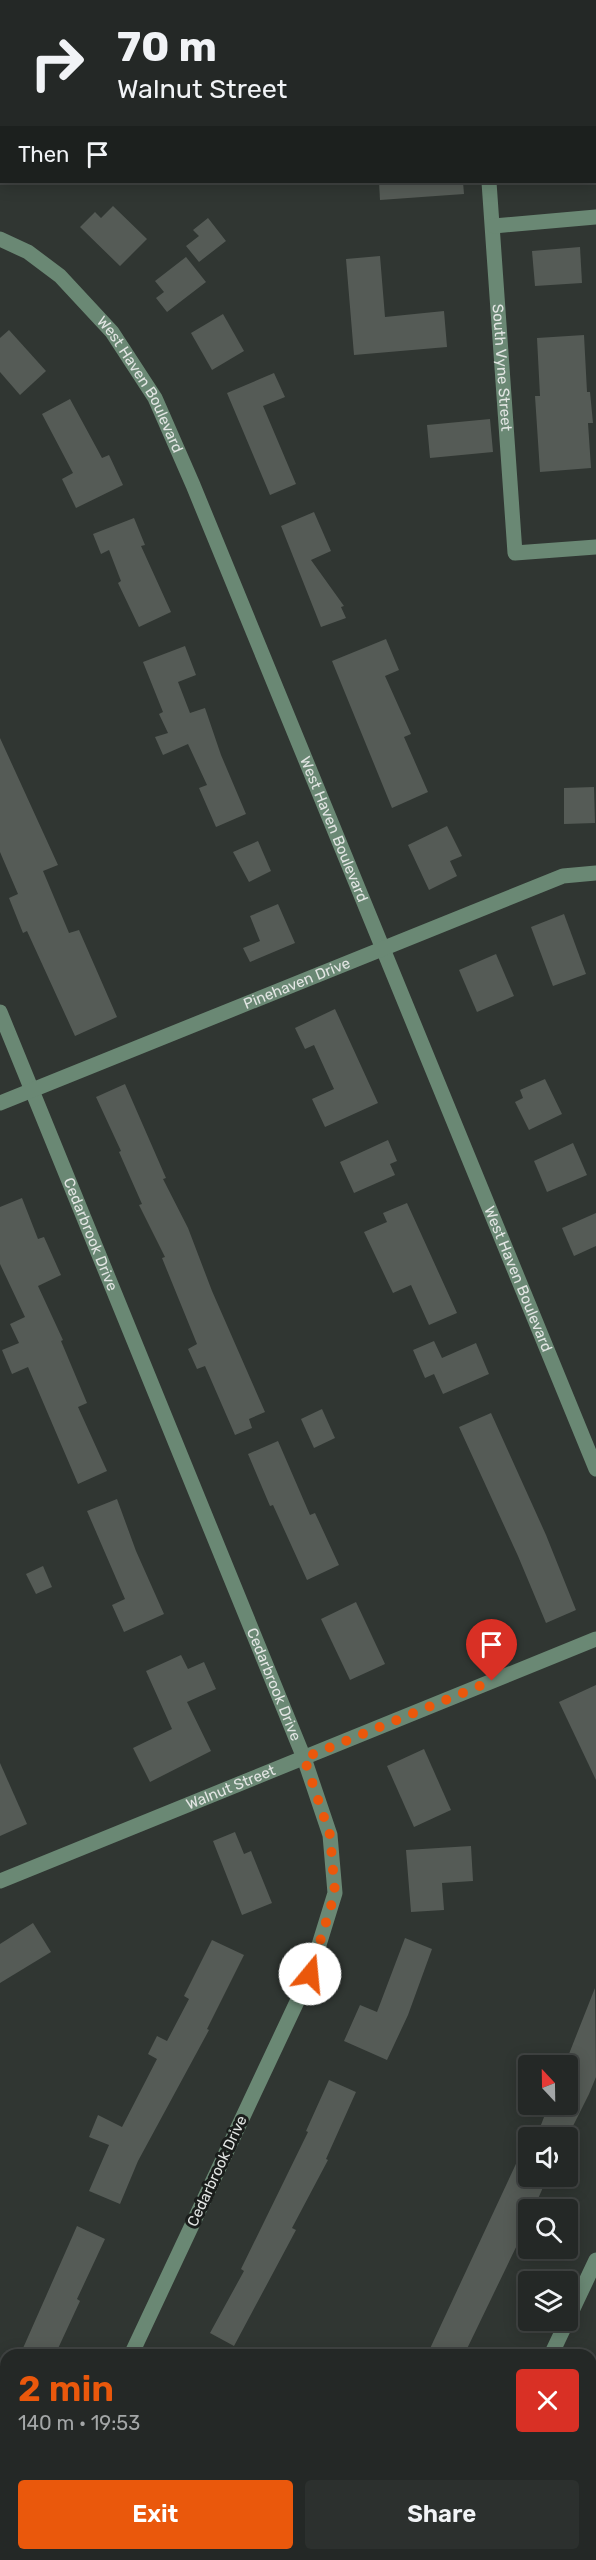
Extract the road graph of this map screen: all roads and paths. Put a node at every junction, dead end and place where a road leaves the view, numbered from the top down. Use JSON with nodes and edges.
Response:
{"nodes":[{"id":1,"x":489,"y":183,"type":"edge"},
{"id":2,"x":596,"y":218,"type":"edge"},
{"id":3,"x":494,"y":226,"type":"junction"},
{"id":4,"x":0,"y":239,"type":"edge"},
{"id":5,"x":596,"y":547,"type":"edge"},
{"id":6,"x":596,"y":873,"type":"edge"},
{"id":7,"x":382,"y":949,"type":"junction"},
{"id":8,"x":0,"y":1012,"type":"edge"},
{"id":9,"x":31,"y":1090,"type":"junction"},
{"id":10,"x":0,"y":1103,"type":"edge"},
{"id":11,"x":596,"y":1469,"type":"edge"},
{"id":12,"x":596,"y":1639,"type":"edge"},
{"id":13,"x":304,"y":1758,"type":"junction"},
{"id":14,"x":0,"y":1881,"type":"edge"},
{"id":15,"x":596,"y":2260,"type":"edge"},
{"id":16,"x":133,"y":2349,"type":"edge"},
{"id":17,"x":553,"y":2349,"type":"edge"}],
"edges":[{"from":1,"to":3,"type":"street","name":"South Vyne Street"},
{"from":2,"to":3,"type":"street"},
{"from":3,"to":5,"type":"street","name":"South Vyne Street"},
{"from":4,"to":7,"type":"street","name":"West Haven Boulevard"},
{"from":6,"to":7,"type":"street","name":"Pinehaven Drive"},
{"from":7,"to":9,"type":"street","name":"Pinehaven Drive"},
{"from":7,"to":11,"type":"street","name":"West Haven Boulevard"},
{"from":8,"to":9,"type":"street","name":"Cedarbrook Drive"},
{"from":9,"to":10,"type":"street","name":"Pinehaven Drive"},
{"from":9,"to":13,"type":"street","name":"Cedarbrook Drive"},
{"from":12,"to":13,"type":"street","name":"Walnut Street"},
{"from":13,"to":14,"type":"street","name":"Walnut Street"},
{"from":13,"to":16,"type":"street","name":"Cedarbrook Drive"},
{"from":15,"to":17,"type":"street"}]}
